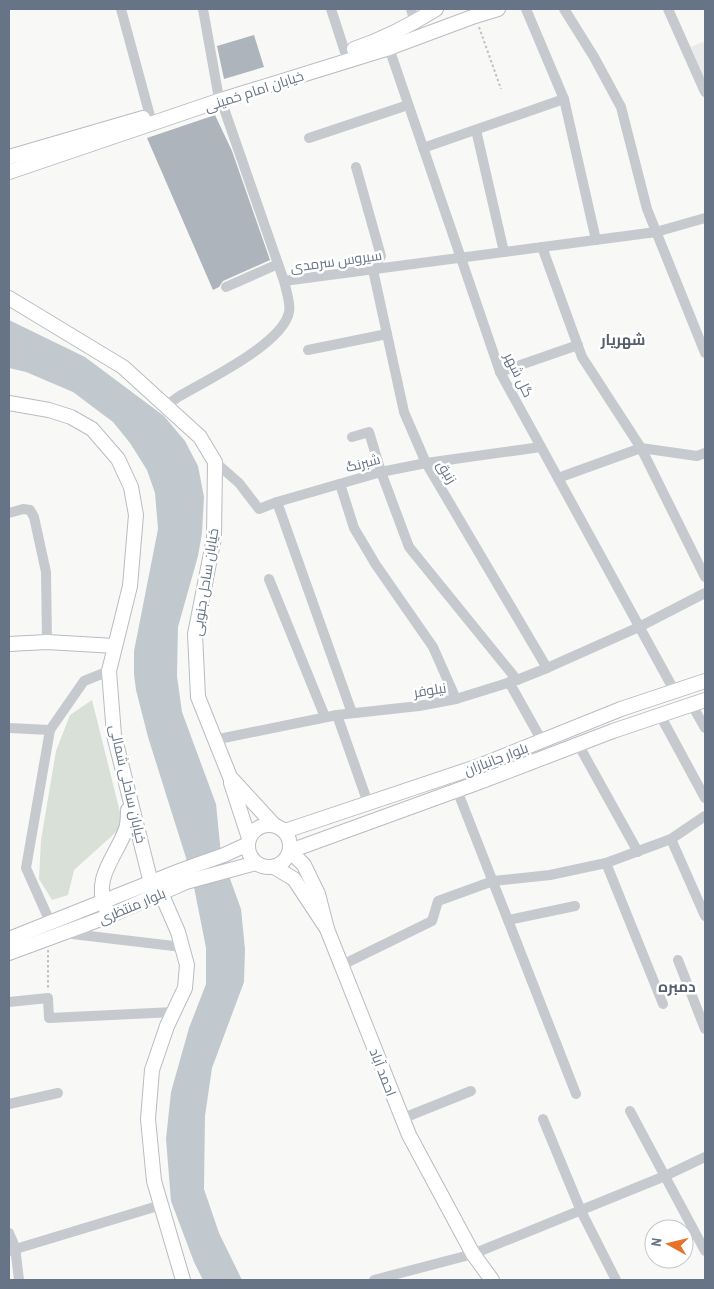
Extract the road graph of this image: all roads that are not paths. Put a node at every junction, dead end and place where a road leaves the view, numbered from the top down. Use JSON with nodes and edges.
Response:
{"nodes":[{"id":1,"x":121,"y":9,"type":"edge"},
{"id":2,"x":202,"y":9,"type":"edge"},
{"id":3,"x":331,"y":9,"type":"edge"},
{"id":4,"x":410,"y":9,"type":"edge"},
{"id":5,"x":436,"y":9,"type":"edge"},
{"id":6,"x":445,"y":9,"type":"edge"},
{"id":7,"x":498,"y":9,"type":"edge"},
{"id":8,"x":526,"y":9,"type":"edge"},
{"id":9,"x":564,"y":9,"type":"edge"},
{"id":10,"x":668,"y":9,"type":"edge"},
{"id":11,"x":415,"y":22,"type":"junction"},
{"id":12,"x":457,"y":23,"type":"junction"},
{"id":13,"x":389,"y":48,"type":"junction"},
{"id":14,"x":345,"y":52,"type":"junction"},
{"id":15,"x":705,"y":92,"type":"edge"},
{"id":16,"x":220,"y":97,"type":"junction"},
{"id":17,"x":564,"y":99,"type":"junction"},
{"id":18,"x":408,"y":105,"type":"junction"},
{"id":19,"x":150,"y":116,"type":"junction"},
{"id":20,"x":476,"y":130,"type":"junction"},
{"id":21,"x":309,"y":138,"type":"dead end"},
{"id":22,"x":423,"y":148,"type":"junction"},
{"id":23,"x":9,"y":157,"type":"edge"},
{"id":24,"x":356,"y":167,"type":"dead end"},
{"id":25,"x":9,"y":172,"type":"edge"},
{"id":26,"x":705,"y":218,"type":"edge"},
{"id":27,"x":656,"y":232,"type":"junction"},
{"id":28,"x":596,"y":240,"type":"junction"},
{"id":29,"x":542,"y":247,"type":"junction"},
{"id":30,"x":504,"y":252,"type":"junction"},
{"id":31,"x":461,"y":258,"type":"junction"},
{"id":32,"x":278,"y":264,"type":"junction"},
{"id":33,"x":373,"y":270,"type":"junction"},
{"id":34,"x":284,"y":282,"type":"junction"},
{"id":35,"x":226,"y":287,"type":"dead end"},
{"id":36,"x":9,"y":298,"type":"edge"},
{"id":37,"x":386,"y":334,"type":"junction"},
{"id":38,"x":578,"y":345,"type":"junction"},
{"id":39,"x":308,"y":350,"type":"dead end"},
{"id":40,"x":705,"y":353,"type":"edge"},
{"id":41,"x":500,"y":372,"type":"junction"},
{"id":42,"x":9,"y":403,"type":"edge"},
{"id":43,"x":166,"y":406,"type":"junction"},
{"id":44,"x":352,"y":437,"type":"dead end"},
{"id":45,"x":541,"y":447,"type":"junction"},
{"id":46,"x":641,"y":448,"type":"junction"},
{"id":47,"x":705,"y":454,"type":"edge"},
{"id":48,"x":215,"y":462,"type":"junction"},
{"id":49,"x":426,"y":463,"type":"junction"},
{"id":50,"x":381,"y":472,"type":"junction"},
{"id":51,"x":558,"y":478,"type":"junction"},
{"id":52,"x":340,"y":484,"type":"junction"},
{"id":53,"x":276,"y":502,"type":"junction"},
{"id":54,"x":9,"y":512,"type":"edge"},
{"id":55,"x":705,"y":577,"type":"edge"},
{"id":56,"x":269,"y":580,"type":"dead end"},
{"id":57,"x":705,"y":593,"type":"edge"},
{"id":58,"x":639,"y":627,"type":"junction"},
{"id":59,"x":47,"y":642,"type":"junction"},
{"id":60,"x":9,"y":644,"type":"edge"},
{"id":61,"x":115,"y":646,"type":"junction"},
{"id":62,"x":547,"y":668,"type":"junction"},
{"id":63,"x":109,"y":672,"type":"junction"},
{"id":64,"x":513,"y":681,"type":"junction"},
{"id":65,"x":705,"y":681,"type":"edge"},
{"id":66,"x":675,"y":692,"type":"junction"},
{"id":67,"x":456,"y":699,"type":"junction"},
{"id":68,"x":705,"y":700,"type":"edge"},
{"id":69,"x":692,"y":704,"type":"junction"},
{"id":70,"x":352,"y":713,"type":"junction"},
{"id":71,"x":337,"y":715,"type":"junction"},
{"id":72,"x":660,"y":715,"type":"junction"},
{"id":73,"x":325,"y":717,"type":"junction"},
{"id":74,"x":9,"y":728,"type":"edge"},
{"id":75,"x":705,"y":728,"type":"edge"},
{"id":76,"x":50,"y":730,"type":"junction"},
{"id":77,"x":214,"y":740,"type":"junction"},
{"id":78,"x":542,"y":741,"type":"junction"},
{"id":79,"x":578,"y":744,"type":"junction"},
{"id":80,"x":230,"y":777,"type":"junction"},
{"id":81,"x":457,"y":790,"type":"junction"},
{"id":82,"x":705,"y":798,"type":"edge"},
{"id":83,"x":130,"y":799,"type":"junction"},
{"id":84,"x":368,"y":803,"type":"junction"},
{"id":85,"x":705,"y":816,"type":"edge"},
{"id":86,"x":280,"y":828,"type":"junction"},
{"id":87,"x":671,"y":839,"type":"junction"},
{"id":88,"x":249,"y":841,"type":"junction"},
{"id":89,"x":290,"y":851,"type":"junction"},
{"id":90,"x":638,"y":852,"type":"junction"},
{"id":91,"x":256,"y":863,"type":"junction"},
{"id":92,"x":606,"y":863,"type":"junction"},
{"id":93,"x":274,"y":867,"type":"junction"},
{"id":94,"x":184,"y":876,"type":"junction"},
{"id":95,"x":492,"y":881,"type":"junction"},
{"id":96,"x":151,"y":883,"type":"junction"},
{"id":97,"x":161,"y":893,"type":"junction"},
{"id":98,"x":103,"y":902,"type":"junction"},
{"id":99,"x":575,"y":906,"type":"dead end"},
{"id":100,"x":705,"y":915,"type":"edge"},
{"id":101,"x":109,"y":916,"type":"junction"},
{"id":102,"x":508,"y":920,"type":"junction"},
{"id":103,"x":51,"y":924,"type":"junction"},
{"id":104,"x":327,"y":929,"type":"junction"},
{"id":105,"x":64,"y":933,"type":"junction"},
{"id":106,"x":9,"y":939,"type":"edge"},
{"id":107,"x":182,"y":947,"type":"junction"},
{"id":108,"x":9,"y":953,"type":"edge"},
{"id":109,"x":678,"y":960,"type":"dead end"},
{"id":110,"x":342,"y":965,"type":"junction"},
{"id":111,"x":9,"y":1002,"type":"edge"},
{"id":112,"x":662,"y":1004,"type":"dead end"},
{"id":113,"x":174,"y":1012,"type":"junction"},
{"id":114,"x":705,"y":1029,"type":"edge"},
{"id":115,"x":471,"y":1091,"type":"dead end"},
{"id":116,"x":58,"y":1093,"type":"dead end"},
{"id":117,"x":576,"y":1094,"type":"dead end"},
{"id":118,"x":9,"y":1104,"type":"edge"},
{"id":119,"x":630,"y":1111,"type":"dead end"},
{"id":120,"x":401,"y":1119,"type":"junction"},
{"id":121,"x":543,"y":1119,"type":"dead end"},
{"id":122,"x":705,"y":1157,"type":"edge"},
{"id":123,"x":665,"y":1176,"type":"junction"},
{"id":124,"x":161,"y":1205,"type":"junction"},
{"id":125,"x":581,"y":1211,"type":"junction"},
{"id":126,"x":9,"y":1233,"type":"edge"},
{"id":127,"x":12,"y":1249,"type":"edge"},
{"id":128,"x":705,"y":1251,"type":"edge"},
{"id":129,"x":474,"y":1254,"type":"junction"},
{"id":130,"x":19,"y":1280,"type":"edge"},
{"id":131,"x":183,"y":1280,"type":"edge"},
{"id":132,"x":374,"y":1280,"type":"edge"},
{"id":133,"x":492,"y":1280,"type":"edge"},
{"id":134,"x":616,"y":1280,"type":"edge"}],
"edges":[{"from":1,"to":19,"type":"street"},
{"from":2,"to":16,"type":"street"},
{"from":3,"to":14,"type":"street"},
{"from":4,"to":11,"type":"street"},
{"from":5,"to":11,"type":"main road","name":"خیابان امام خمینی"},
{"from":6,"to":12,"type":"main road"},
{"from":7,"to":12,"type":"main road","name":"خیابان امام خمینی"},
{"from":8,"to":17,"type":"street"},
{"from":9,"to":27,"type":"street"},
{"from":10,"to":15,"type":"street"},
{"from":11,"to":14,"type":"main road","name":"خیابان امام خمینی"},
{"from":12,"to":13,"type":"main road","name":"خیابان امام خمینی"},
{"from":13,"to":16,"type":"main road","name":"خیابان امام خمینی"},
{"from":13,"to":18,"type":"street","name":"گل شهر"},
{"from":14,"to":16,"type":"main road","name":"خیابان امام خمینی"},
{"from":16,"to":19,"type":"main road","name":"خیابان امام خمینی"},
{"from":16,"to":25,"type":"main road","name":"خیابان امام خمینی"},
{"from":16,"to":32,"type":"street"},
{"from":17,"to":20,"type":"street"},
{"from":17,"to":28,"type":"street"},
{"from":18,"to":21,"type":"street"},
{"from":18,"to":22,"type":"street","name":"گل شهر"},
{"from":19,"to":23,"type":"main road","name":"خیابان امام خمینی"},
{"from":20,"to":22,"type":"street"},
{"from":20,"to":30,"type":"street"},
{"from":22,"to":31,"type":"street","name":"گل شهر"},
{"from":24,"to":33,"type":"street"},
{"from":26,"to":27,"type":"street","name":"سیروس سرمدی"},
{"from":27,"to":28,"type":"street","name":"سیروس سرمدی"},
{"from":27,"to":40,"type":"street"},
{"from":28,"to":29,"type":"street","name":"سیروس سرمدی"},
{"from":29,"to":30,"type":"street","name":"سیروس سرمدی"},
{"from":29,"to":38,"type":"street"},
{"from":30,"to":31,"type":"street","name":"سیروس سرمدی"},
{"from":31,"to":33,"type":"street","name":"سیروس سرمدی"},
{"from":31,"to":41,"type":"street","name":"گل شهر"},
{"from":32,"to":34,"type":"street"},
{"from":32,"to":35,"type":"street"},
{"from":33,"to":34,"type":"street","name":"سیروس سرمدی"},
{"from":33,"to":37,"type":"street","name":"زنبق"},
{"from":34,"to":43,"type":"street","name":"سیروس سرمدی"},
{"from":36,"to":43,"type":"main road"},
{"from":37,"to":39,"type":"street"},
{"from":37,"to":49,"type":"street","name":"زنبق"},
{"from":38,"to":41,"type":"street"},
{"from":38,"to":46,"type":"street"},
{"from":41,"to":45,"type":"street","name":"گل شهر"},
{"from":42,"to":61,"type":"main road","name":"خیابان ساحلی شمالی"},
{"from":43,"to":48,"type":"main road"},
{"from":44,"to":50,"type":"street"},
{"from":45,"to":49,"type":"street","name":"شبرنگ"},
{"from":45,"to":51,"type":"street","name":"گل شهر"},
{"from":46,"to":47,"type":"street"},
{"from":46,"to":51,"type":"street"},
{"from":46,"to":55,"type":"street"},
{"from":48,"to":53,"type":"street","name":"شبرنگ"},
{"from":48,"to":77,"type":"main road","name":"خیابان ساحل جنوبی"},
{"from":49,"to":50,"type":"street","name":"شبرنگ"},
{"from":49,"to":62,"type":"street","name":"زنبق"},
{"from":50,"to":52,"type":"street","name":"شبرنگ"},
{"from":50,"to":64,"type":"street"},
{"from":51,"to":58,"type":"street","name":"گل شهر"},
{"from":52,"to":53,"type":"street","name":"شبرنگ"},
{"from":52,"to":67,"type":"street"},
{"from":53,"to":70,"type":"street"},
{"from":54,"to":59,"type":"street"},
{"from":56,"to":73,"type":"street"},
{"from":57,"to":58,"type":"street","name":"نیلوفر"},
{"from":58,"to":62,"type":"street","name":"نیلوفر"},
{"from":58,"to":66,"type":"street","name":"گل شهر"},
{"from":59,"to":60,"type":"main road"},
{"from":59,"to":61,"type":"main road"},
{"from":61,"to":63,"type":"main road","name":"خیابان ساحلی شمالی"},
{"from":62,"to":64,"type":"street","name":"نیلوفر"},
{"from":63,"to":76,"type":"street"},
{"from":63,"to":83,"type":"main road","name":"خیابان ساحلی شمالی"},
{"from":64,"to":67,"type":"street","name":"نیلوفر"},
{"from":64,"to":78,"type":"street"},
{"from":65,"to":66,"type":"main road","name":"بلوار جانبازان"},
{"from":66,"to":78,"type":"main road","name":"بلوار جانبازان"},
{"from":67,"to":70,"type":"street","name":"نیلوفر"},
{"from":68,"to":69,"type":"main road","name":"بلوار جانبازان"},
{"from":69,"to":72,"type":"main road","name":"بلوار جانبازان"},
{"from":69,"to":75,"type":"street"},
{"from":70,"to":71,"type":"street","name":"نیلوفر"},
{"from":71,"to":73,"type":"street","name":"نیلوفر"},
{"from":71,"to":84,"type":"street"},
{"from":72,"to":79,"type":"main road","name":"بلوار جانبازان"},
{"from":72,"to":82,"type":"street"},
{"from":73,"to":77,"type":"street","name":"نیلوفر"},
{"from":74,"to":76,"type":"street"},
{"from":76,"to":103,"type":"street"},
{"from":77,"to":80,"type":"main road","name":"خیابان ساحل جنوبی"},
{"from":78,"to":84,"type":"main road","name":"بلوار جانبازان"},
{"from":79,"to":81,"type":"main road","name":"بلوار جانبازان"},
{"from":79,"to":90,"type":"street"},
{"from":80,"to":86,"type":"main road","name":"خیابان ساحل جنوبی"},
{"from":80,"to":88,"type":"main road"},
{"from":81,"to":89,"type":"main road","name":"بلوار جانبازان"},
{"from":81,"to":95,"type":"street"},
{"from":83,"to":96,"type":"main road","name":"خیابان ساحلی شمالی"},
{"from":83,"to":98,"type":"main road"},
{"from":84,"to":86,"type":"main road","name":"بلوار جانبازان"},
{"from":85,"to":87,"type":"street"},
{"from":86,"to":88,"type":"main road"},
{"from":86,"to":89,"type":"main road"},
{"from":87,"to":90,"type":"street"},
{"from":87,"to":100,"type":"street"},
{"from":88,"to":91,"type":"main road"},
{"from":88,"to":94,"type":"main road","name":"بلوار منتظری"},
{"from":89,"to":93,"type":"main road"},
{"from":89,"to":104,"type":"main road"},
{"from":90,"to":92,"type":"street"},
{"from":91,"to":93,"type":"main road"},
{"from":91,"to":94,"type":"main road","name":"بلوار منتظری"},
{"from":92,"to":95,"type":"street"},
{"from":92,"to":112,"type":"street"},
{"from":93,"to":104,"type":"main road","name":"احمد آباد"},
{"from":94,"to":96,"type":"main road","name":"بلوار منتظری"},
{"from":94,"to":97,"type":"main road","name":"بلوار منتظری"},
{"from":95,"to":102,"type":"street"},
{"from":95,"to":110,"type":"street"},
{"from":96,"to":98,"type":"main road","name":"بلوار منتظری"},
{"from":97,"to":101,"type":"main road","name":"بلوار منتظری"},
{"from":97,"to":107,"type":"main road"},
{"from":98,"to":101,"type":"main road"},
{"from":98,"to":103,"type":"main road","name":"بلوار منتظری"},
{"from":99,"to":102,"type":"street"},
{"from":101,"to":105,"type":"main road","name":"بلوار منتظری"},
{"from":102,"to":117,"type":"street"},
{"from":103,"to":106,"type":"main road","name":"بلوار منتظری"},
{"from":104,"to":110,"type":"main road","name":"احمد آباد"},
{"from":105,"to":107,"type":"street"},
{"from":105,"to":108,"type":"main road","name":"بلوار منتظری"},
{"from":107,"to":113,"type":"main road"},
{"from":109,"to":114,"type":"street"},
{"from":110,"to":120,"type":"main road","name":"احمد آباد"},
{"from":111,"to":113,"type":"street"},
{"from":113,"to":124,"type":"main road"},
{"from":115,"to":120,"type":"street"},
{"from":116,"to":118,"type":"street"},
{"from":119,"to":123,"type":"street"},
{"from":120,"to":129,"type":"main road","name":"احمد آباد"},
{"from":121,"to":125,"type":"street"},
{"from":122,"to":123,"type":"street"},
{"from":123,"to":125,"type":"street"},
{"from":123,"to":128,"type":"street"},
{"from":124,"to":127,"type":"street"},
{"from":124,"to":131,"type":"main road"},
{"from":125,"to":129,"type":"street"},
{"from":125,"to":134,"type":"street"},
{"from":126,"to":127,"type":"street"},
{"from":127,"to":130,"type":"street"},
{"from":129,"to":132,"type":"street"},
{"from":129,"to":133,"type":"main road","name":"احمد آباد"}]}
